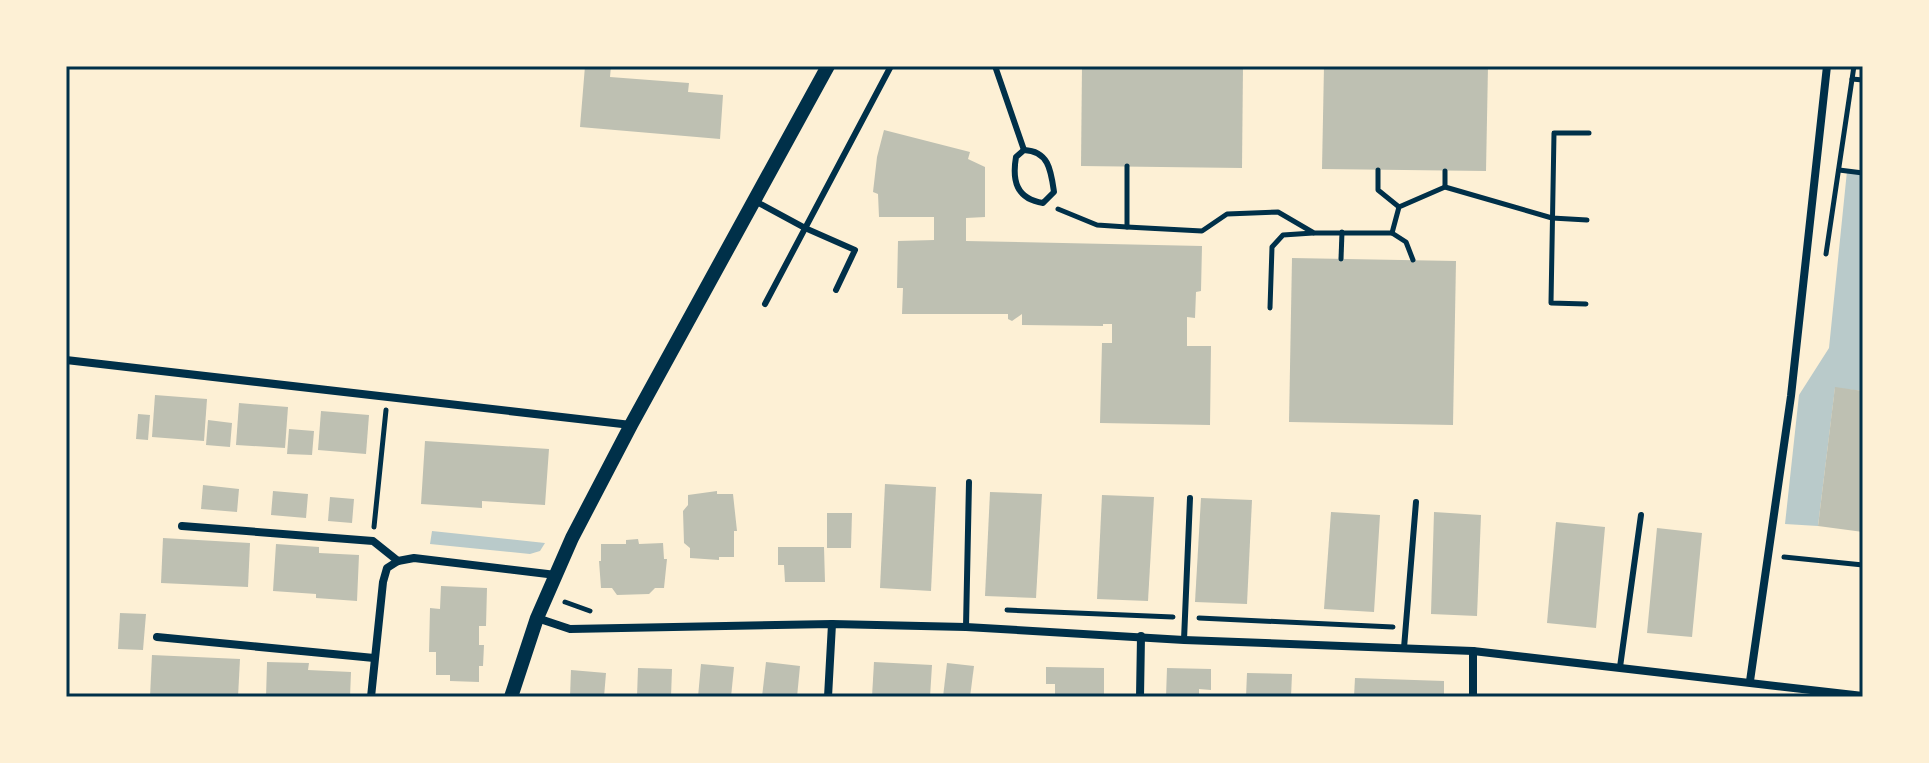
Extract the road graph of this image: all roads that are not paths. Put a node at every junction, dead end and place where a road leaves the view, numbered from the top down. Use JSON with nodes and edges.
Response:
{"nodes":[{"id":1,"x":828,"y":66,"type":"edge"},
{"id":2,"x":891,"y":66,"type":"edge"},
{"id":3,"x":995,"y":66,"type":"edge"},
{"id":4,"x":1827,"y":66,"type":"edge"},
{"id":5,"x":1024,"y":150,"type":"junction"},
{"id":6,"x":755,"y":201,"type":"junction"},
{"id":7,"x":805,"y":228,"type":"junction"},
{"id":8,"x":836,"y":290,"type":"dead end"},
{"id":9,"x":765,"y":304,"type":"dead end"},
{"id":10,"x":66,"y":360,"type":"edge"},
{"id":11,"x":631,"y":425,"type":"junction"},
{"id":12,"x":969,"y":482,"type":"dead end"},
{"id":13,"x":1190,"y":498,"type":"dead end"},
{"id":14,"x":1416,"y":502,"type":"dead end"},
{"id":15,"x":1641,"y":515,"type":"dead end"},
{"id":16,"x":182,"y":526,"type":"dead end"},
{"id":17,"x":398,"y":561,"type":"junction"},
{"id":18,"x":556,"y":575,"type":"junction"},
{"id":19,"x":537,"y":618,"type":"junction"},
{"id":20,"x":832,"y":624,"type":"junction"},
{"id":21,"x":966,"y":627,"type":"junction"},
{"id":22,"x":1141,"y":636,"type":"junction"},
{"id":23,"x":157,"y":637,"type":"dead end"},
{"id":24,"x":1184,"y":640,"type":"junction"},
{"id":25,"x":1404,"y":648,"type":"junction"},
{"id":26,"x":1473,"y":651,"type":"junction"},
{"id":27,"x":374,"y":658,"type":"junction"},
{"id":28,"x":1620,"y":667,"type":"junction"},
{"id":29,"x":1750,"y":681,"type":"junction"},
{"id":30,"x":1826,"y":694,"type":"edge"},
{"id":31,"x":1863,"y":696,"type":"edge"},
{"id":32,"x":371,"y":697,"type":"edge"},
{"id":33,"x":511,"y":697,"type":"edge"},
{"id":34,"x":828,"y":697,"type":"edge"},
{"id":35,"x":1140,"y":697,"type":"edge"},
{"id":36,"x":1473,"y":697,"type":"edge"}],
"edges":[{"from":1,"to":6,"type":"street"},
{"from":2,"to":7,"type":"lane"},
{"from":3,"to":5,"type":"lane"},
{"from":4,"to":29,"type":"street"},
{"from":5,"to":5,"type":"lane"},
{"from":6,"to":7,"type":"lane"},
{"from":6,"to":11,"type":"street"},
{"from":7,"to":8,"type":"lane"},
{"from":7,"to":9,"type":"lane"},
{"from":10,"to":11,"type":"street"},
{"from":11,"to":18,"type":"street"},
{"from":12,"to":21,"type":"lane"},
{"from":13,"to":24,"type":"lane"},
{"from":14,"to":25,"type":"lane"},
{"from":15,"to":28,"type":"lane"},
{"from":16,"to":17,"type":"street"},
{"from":17,"to":18,"type":"street"},
{"from":17,"to":27,"type":"street"},
{"from":18,"to":19,"type":"street"},
{"from":19,"to":20,"type":"street"},
{"from":19,"to":33,"type":"street"},
{"from":20,"to":21,"type":"street"},
{"from":20,"to":34,"type":"street"},
{"from":21,"to":22,"type":"street"},
{"from":22,"to":24,"type":"street"},
{"from":22,"to":35,"type":"street"},
{"from":23,"to":27,"type":"street"},
{"from":24,"to":25,"type":"street"},
{"from":25,"to":26,"type":"street"},
{"from":26,"to":28,"type":"street"},
{"from":26,"to":36,"type":"street"},
{"from":27,"to":32,"type":"street"},
{"from":28,"to":29,"type":"street"},
{"from":29,"to":30,"type":"street"},
{"from":30,"to":31,"type":"street"}]}
